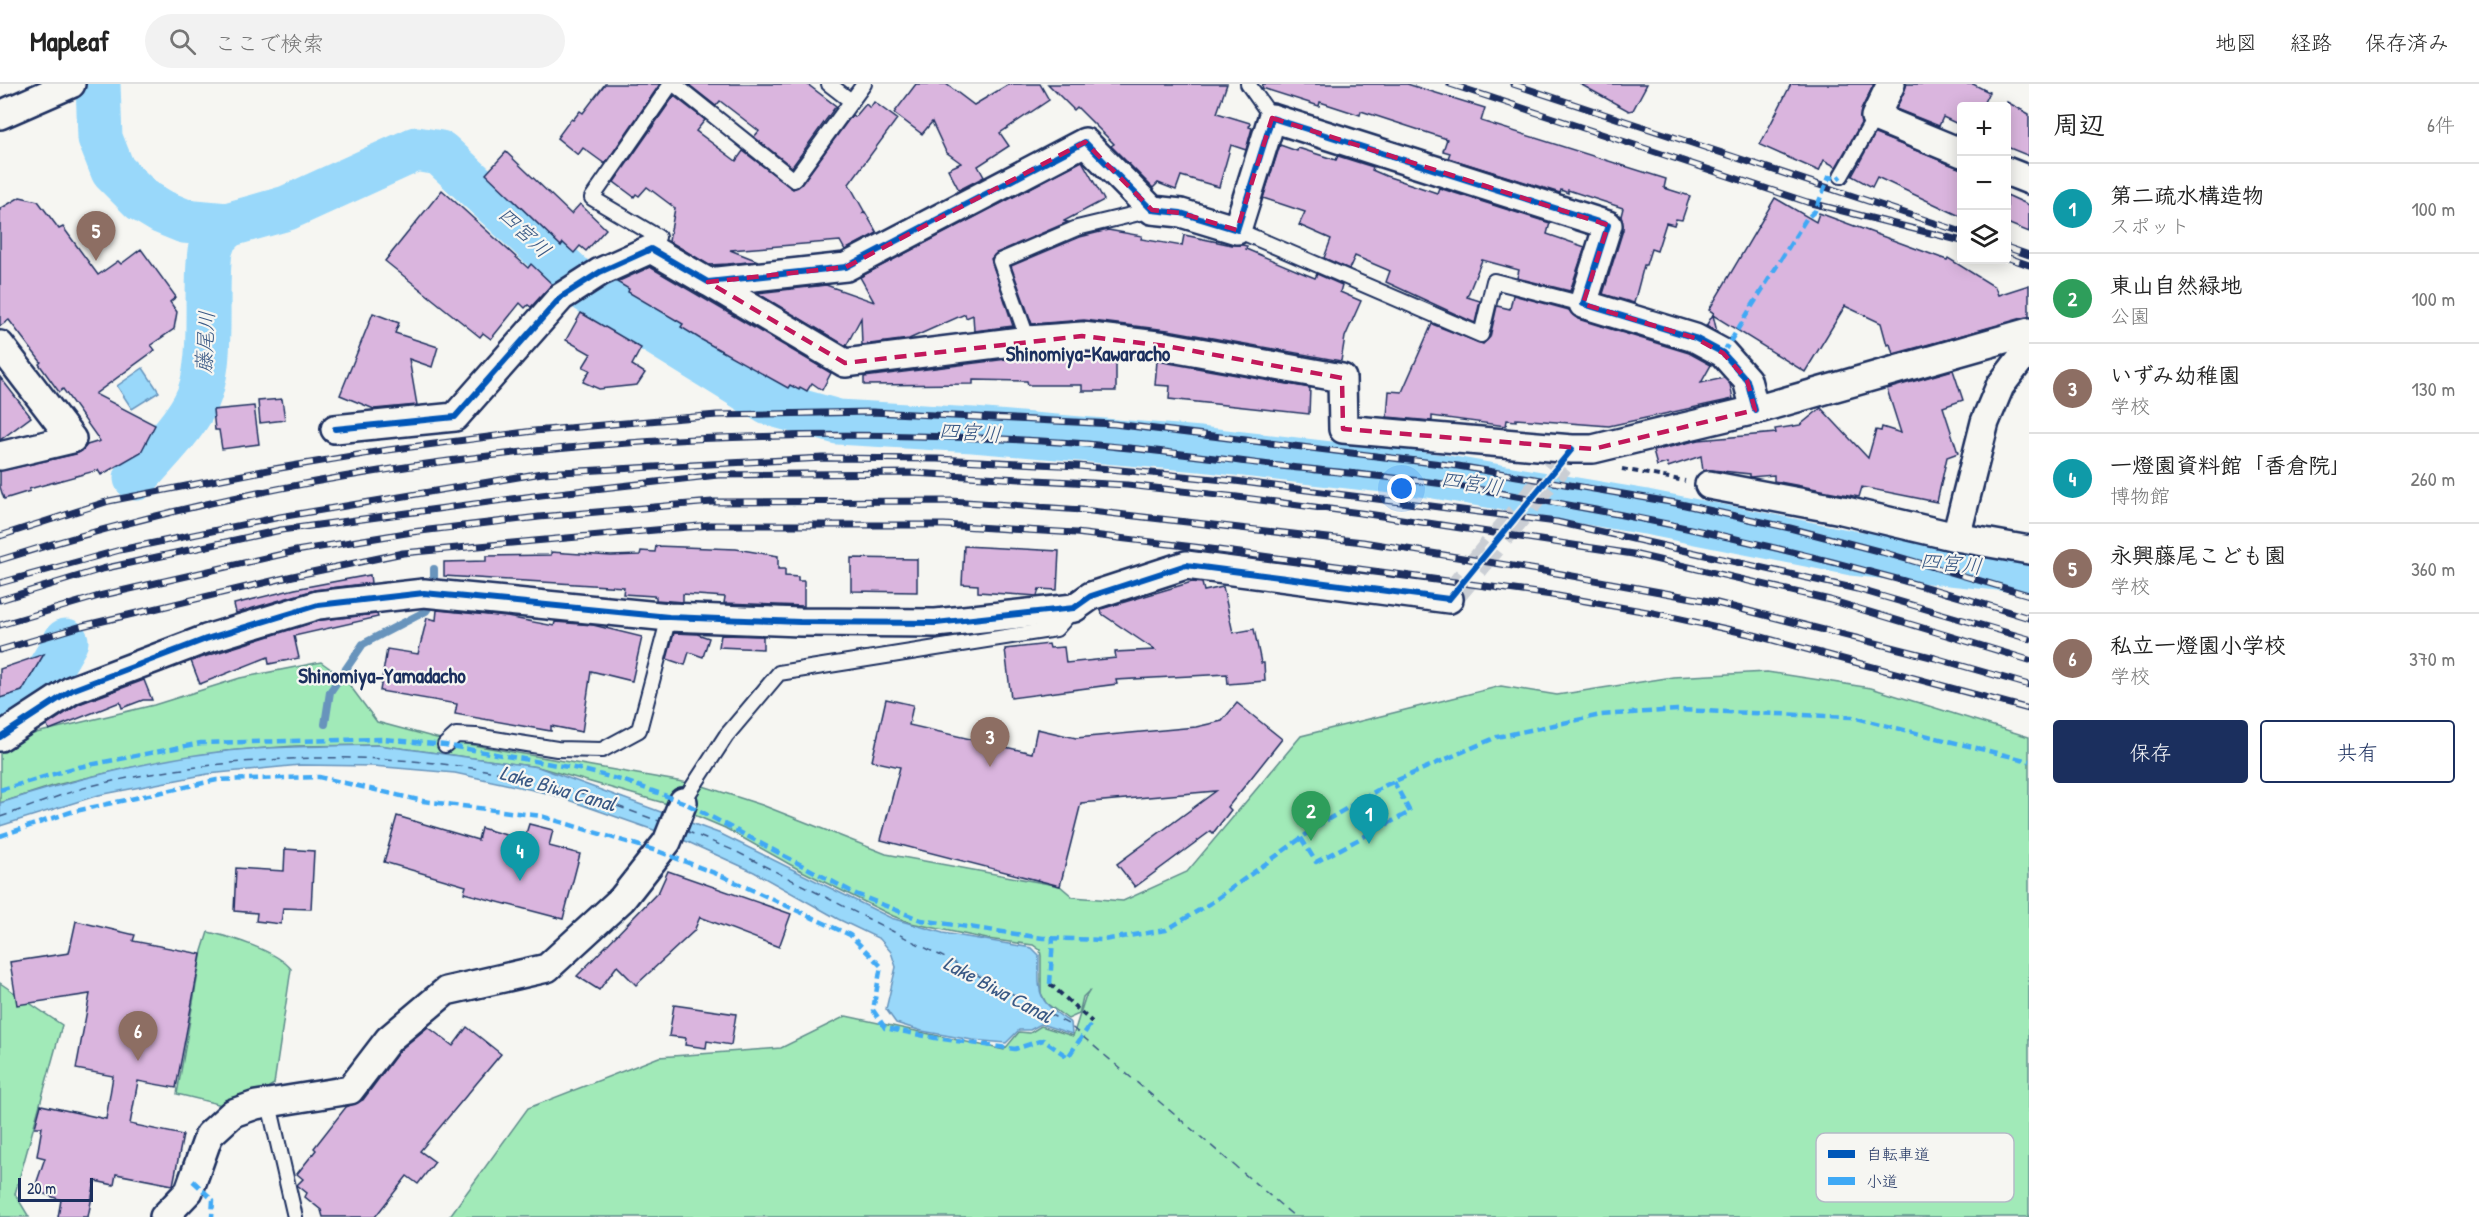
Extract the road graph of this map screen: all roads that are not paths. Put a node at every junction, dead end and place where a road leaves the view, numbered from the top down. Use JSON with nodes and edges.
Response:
{"nodes":[{"id":1,"x":71,"y":84,"type":"edge"},
{"id":2,"x":673,"y":84,"type":"edge"},
{"id":3,"x":829,"y":84,"type":"edge"},
{"id":4,"x":864,"y":84,"type":"edge"},
{"id":5,"x":1248,"y":84,"type":"edge"},
{"id":6,"x":1891,"y":84,"type":"edge"},
{"id":7,"x":851,"y":101,"type":"junction"},
{"id":8,"x":0,"y":115,"type":"edge"},
{"id":9,"x":1875,"y":117,"type":"junction"},
{"id":10,"x":1272,"y":118,"type":"junction"},
{"id":11,"x":1957,"y":151,"type":"edge"},
{"id":12,"x":2011,"y":173,"type":"edge"},
{"id":13,"x":1841,"y":176,"type":"dead end"},
{"id":14,"x":2029,"y":180,"type":"edge"},
{"id":15,"x":1152,"y":210,"type":"junction"},
{"id":16,"x":1237,"y":230,"type":"junction"},
{"id":17,"x":651,"y":249,"type":"junction"},
{"id":18,"x":708,"y":282,"type":"junction"},
{"id":19,"x":1583,"y":304,"type":"junction"},
{"id":20,"x":2029,"y":332,"type":"edge"},
{"id":21,"x":1028,"y":340,"type":"junction"},
{"id":22,"x":0,"y":345,"type":"edge"},
{"id":23,"x":2029,"y":348,"type":"edge"},
{"id":24,"x":1755,"y":410,"type":"junction"},
{"id":25,"x":334,"y":429,"type":"dead end"},
{"id":26,"x":0,"y":456,"type":"edge"},
{"id":27,"x":1709,"y":485,"type":"road end"},
{"id":28,"x":1956,"y":537,"type":"junction"},
{"id":29,"x":2029,"y":550,"type":"edge"},
{"id":30,"x":1449,"y":599,"type":"dead end"},
{"id":31,"x":1074,"y":608,"type":"junction"},
{"id":32,"x":669,"y":617,"type":"junction"},
{"id":33,"x":0,"y":737,"type":"edge"},
{"id":34,"x":445,"y":745,"type":"dead end"},
{"id":35,"x":682,"y":804,"type":"joint"},
{"id":36,"x":269,"y":1104,"type":"junction"},
{"id":37,"x":164,"y":1217,"type":"edge"},
{"id":38,"x":295,"y":1217,"type":"edge"}],
"edges":[{"from":1,"to":8,"type":"street"},
{"from":2,"to":7,"type":"lane"},
{"from":2,"to":17,"type":"lane"},
{"from":3,"to":7,"type":"lane"},
{"from":4,"to":7,"type":"lane"},
{"from":5,"to":10,"type":"lane"},
{"from":6,"to":9,"type":"street"},
{"from":9,"to":11,"type":"street"},
{"from":9,"to":13,"type":"lane"},
{"from":10,"to":16,"type":"street"},
{"from":10,"to":19,"type":"street"},
{"from":12,"to":14,"type":"street"},
{"from":15,"to":16,"type":"street"},
{"from":15,"to":18,"type":"street"},
{"from":15,"to":21,"type":"lane"},
{"from":16,"to":19,"type":"lane"},
{"from":17,"to":18,"type":"street"},
{"from":17,"to":25,"type":"street"},
{"from":18,"to":21,"type":"street"},
{"from":19,"to":24,"type":"street"},
{"from":20,"to":24,"type":"street"},
{"from":21,"to":24,"type":"street"},
{"from":22,"to":26,"type":"street"},
{"from":23,"to":28,"type":"street"},
{"from":27,"to":28,"type":"street"},
{"from":28,"to":29,"type":"street"},
{"from":30,"to":31,"type":"street"},
{"from":31,"to":32,"type":"street"},
{"from":31,"to":35,"type":"lane"},
{"from":32,"to":33,"type":"street"},
{"from":32,"to":34,"type":"lane"},
{"from":35,"to":36,"type":"street"},
{"from":36,"to":37,"type":"street"},
{"from":36,"to":38,"type":"lane"}]}
